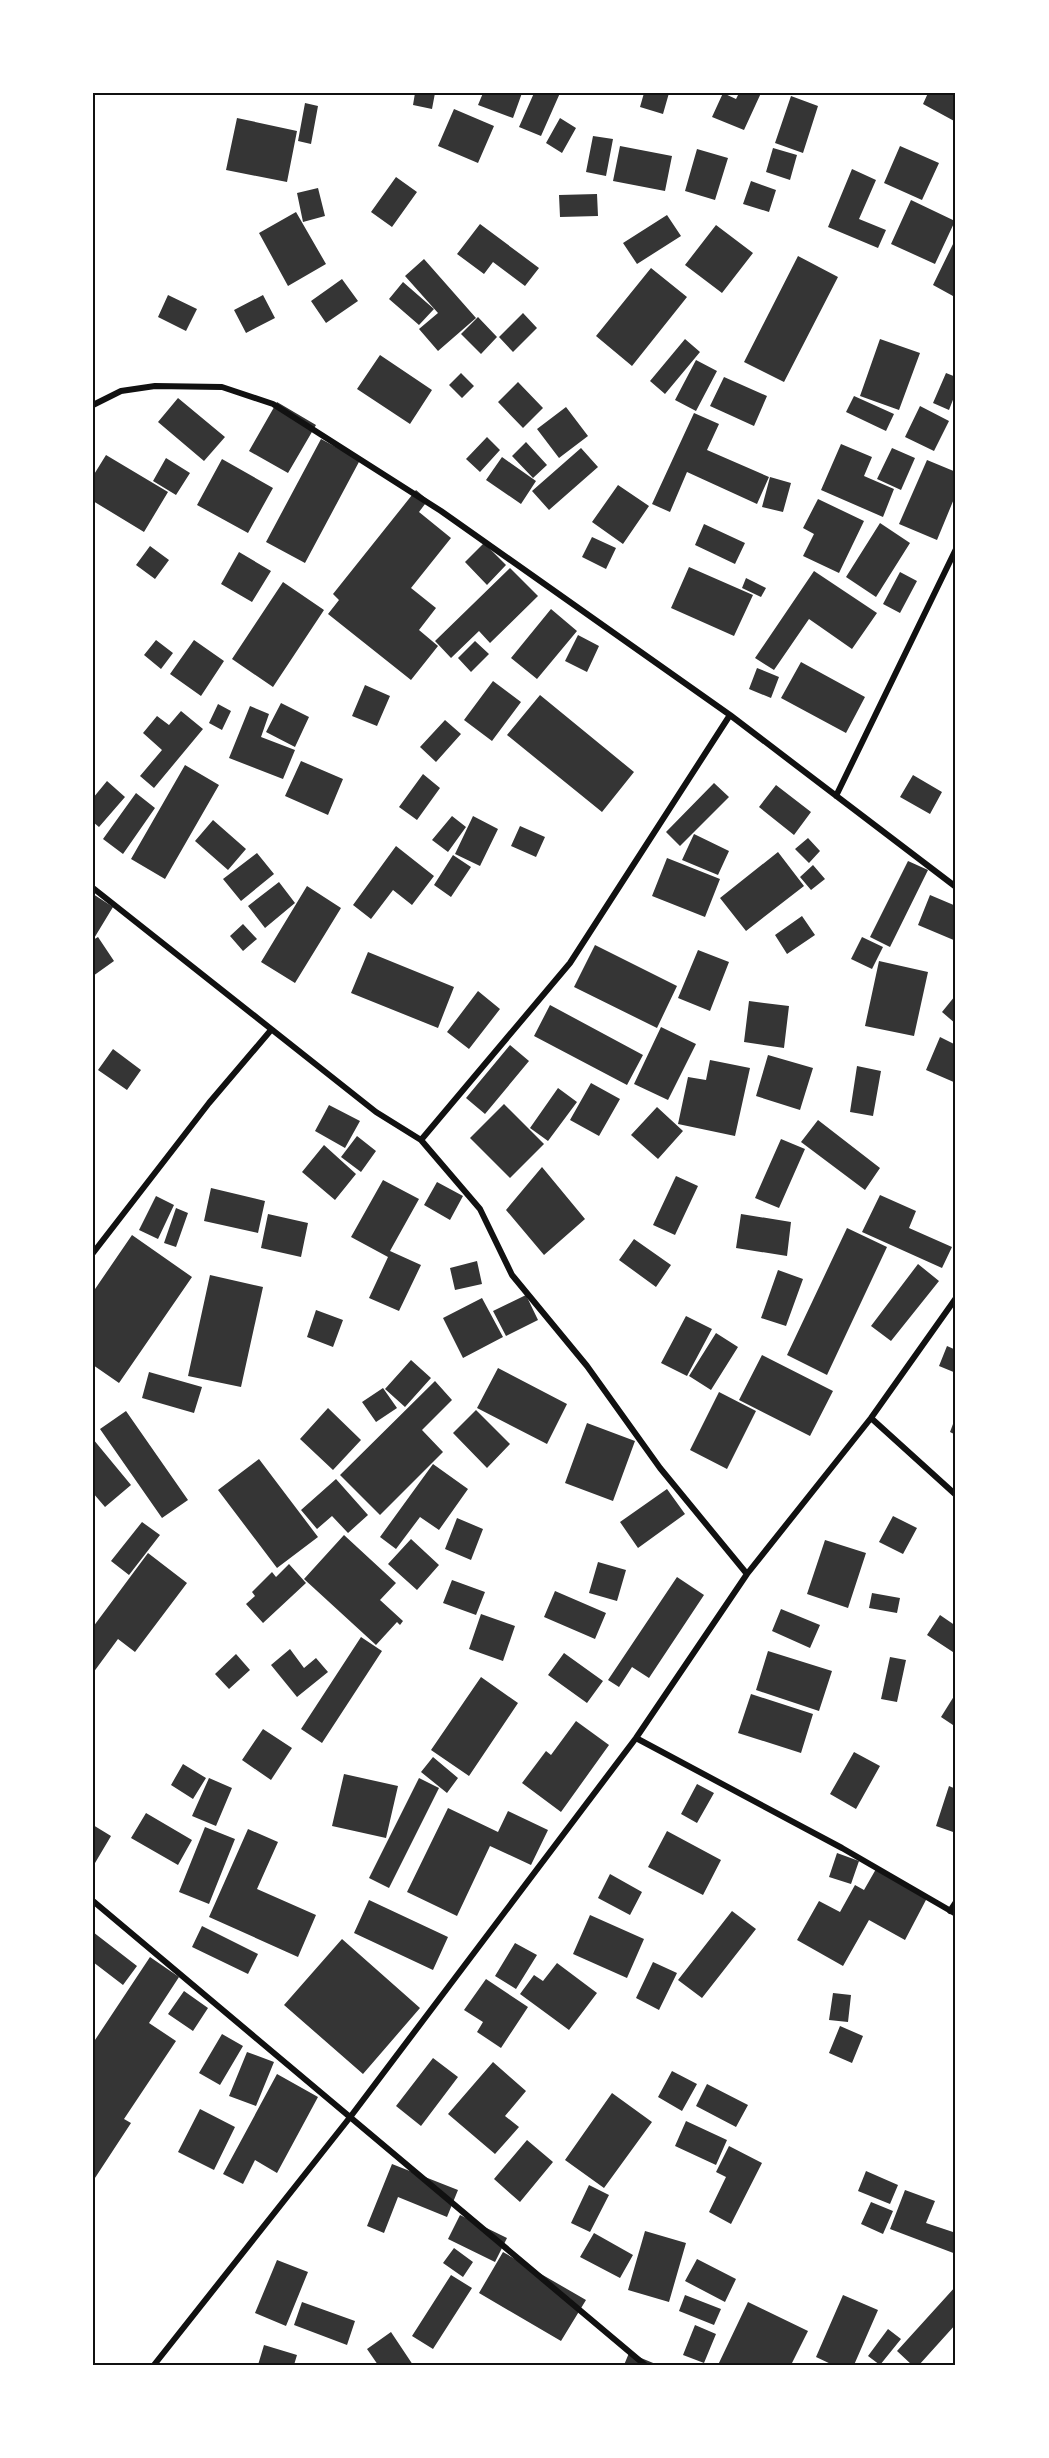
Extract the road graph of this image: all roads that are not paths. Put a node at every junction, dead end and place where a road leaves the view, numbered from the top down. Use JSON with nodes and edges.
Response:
{"nodes":[{"id":1,"x":93,"y":405,"type":"edge"},
{"id":2,"x":956,"y":549,"type":"edge"},
{"id":3,"x":730,"y":715,"type":"junction"},
{"id":4,"x":836,"y":796,"type":"junction"},
{"id":5,"x":956,"y":887,"type":"edge"},
{"id":6,"x":93,"y":888,"type":"edge"},
{"id":7,"x":271,"y":1030,"type":"junction"},
{"id":8,"x":421,"y":1140,"type":"junction"},
{"id":9,"x":93,"y":1253,"type":"edge"},
{"id":10,"x":956,"y":1298,"type":"edge"},
{"id":11,"x":871,"y":1418,"type":"junction"},
{"id":12,"x":956,"y":1494,"type":"edge"},
{"id":13,"x":747,"y":1574,"type":"junction"},
{"id":14,"x":636,"y":1738,"type":"junction"},
{"id":15,"x":93,"y":1901,"type":"edge"},
{"id":16,"x":956,"y":1902,"type":"edge"},
{"id":17,"x":953,"y":1912,"type":"edge"},
{"id":18,"x":351,"y":2116,"type":"junction"},
{"id":19,"x":154,"y":2365,"type":"edge"},
{"id":20,"x":645,"y":2365,"type":"edge"}],
"edges":[{"from":1,"to":3,"type":"street"},
{"from":2,"to":4,"type":"street"},
{"from":3,"to":4,"type":"street"},
{"from":3,"to":8,"type":"street"},
{"from":4,"to":5,"type":"street"},
{"from":6,"to":7,"type":"street"},
{"from":7,"to":8,"type":"street"},
{"from":7,"to":9,"type":"street"},
{"from":8,"to":13,"type":"street"},
{"from":10,"to":11,"type":"street"},
{"from":11,"to":12,"type":"street"},
{"from":11,"to":13,"type":"street"},
{"from":13,"to":14,"type":"street"},
{"from":14,"to":17,"type":"street"},
{"from":14,"to":18,"type":"street"},
{"from":15,"to":18,"type":"street"},
{"from":16,"to":17,"type":"street"},
{"from":18,"to":19,"type":"street"},
{"from":18,"to":20,"type":"street"}]}
